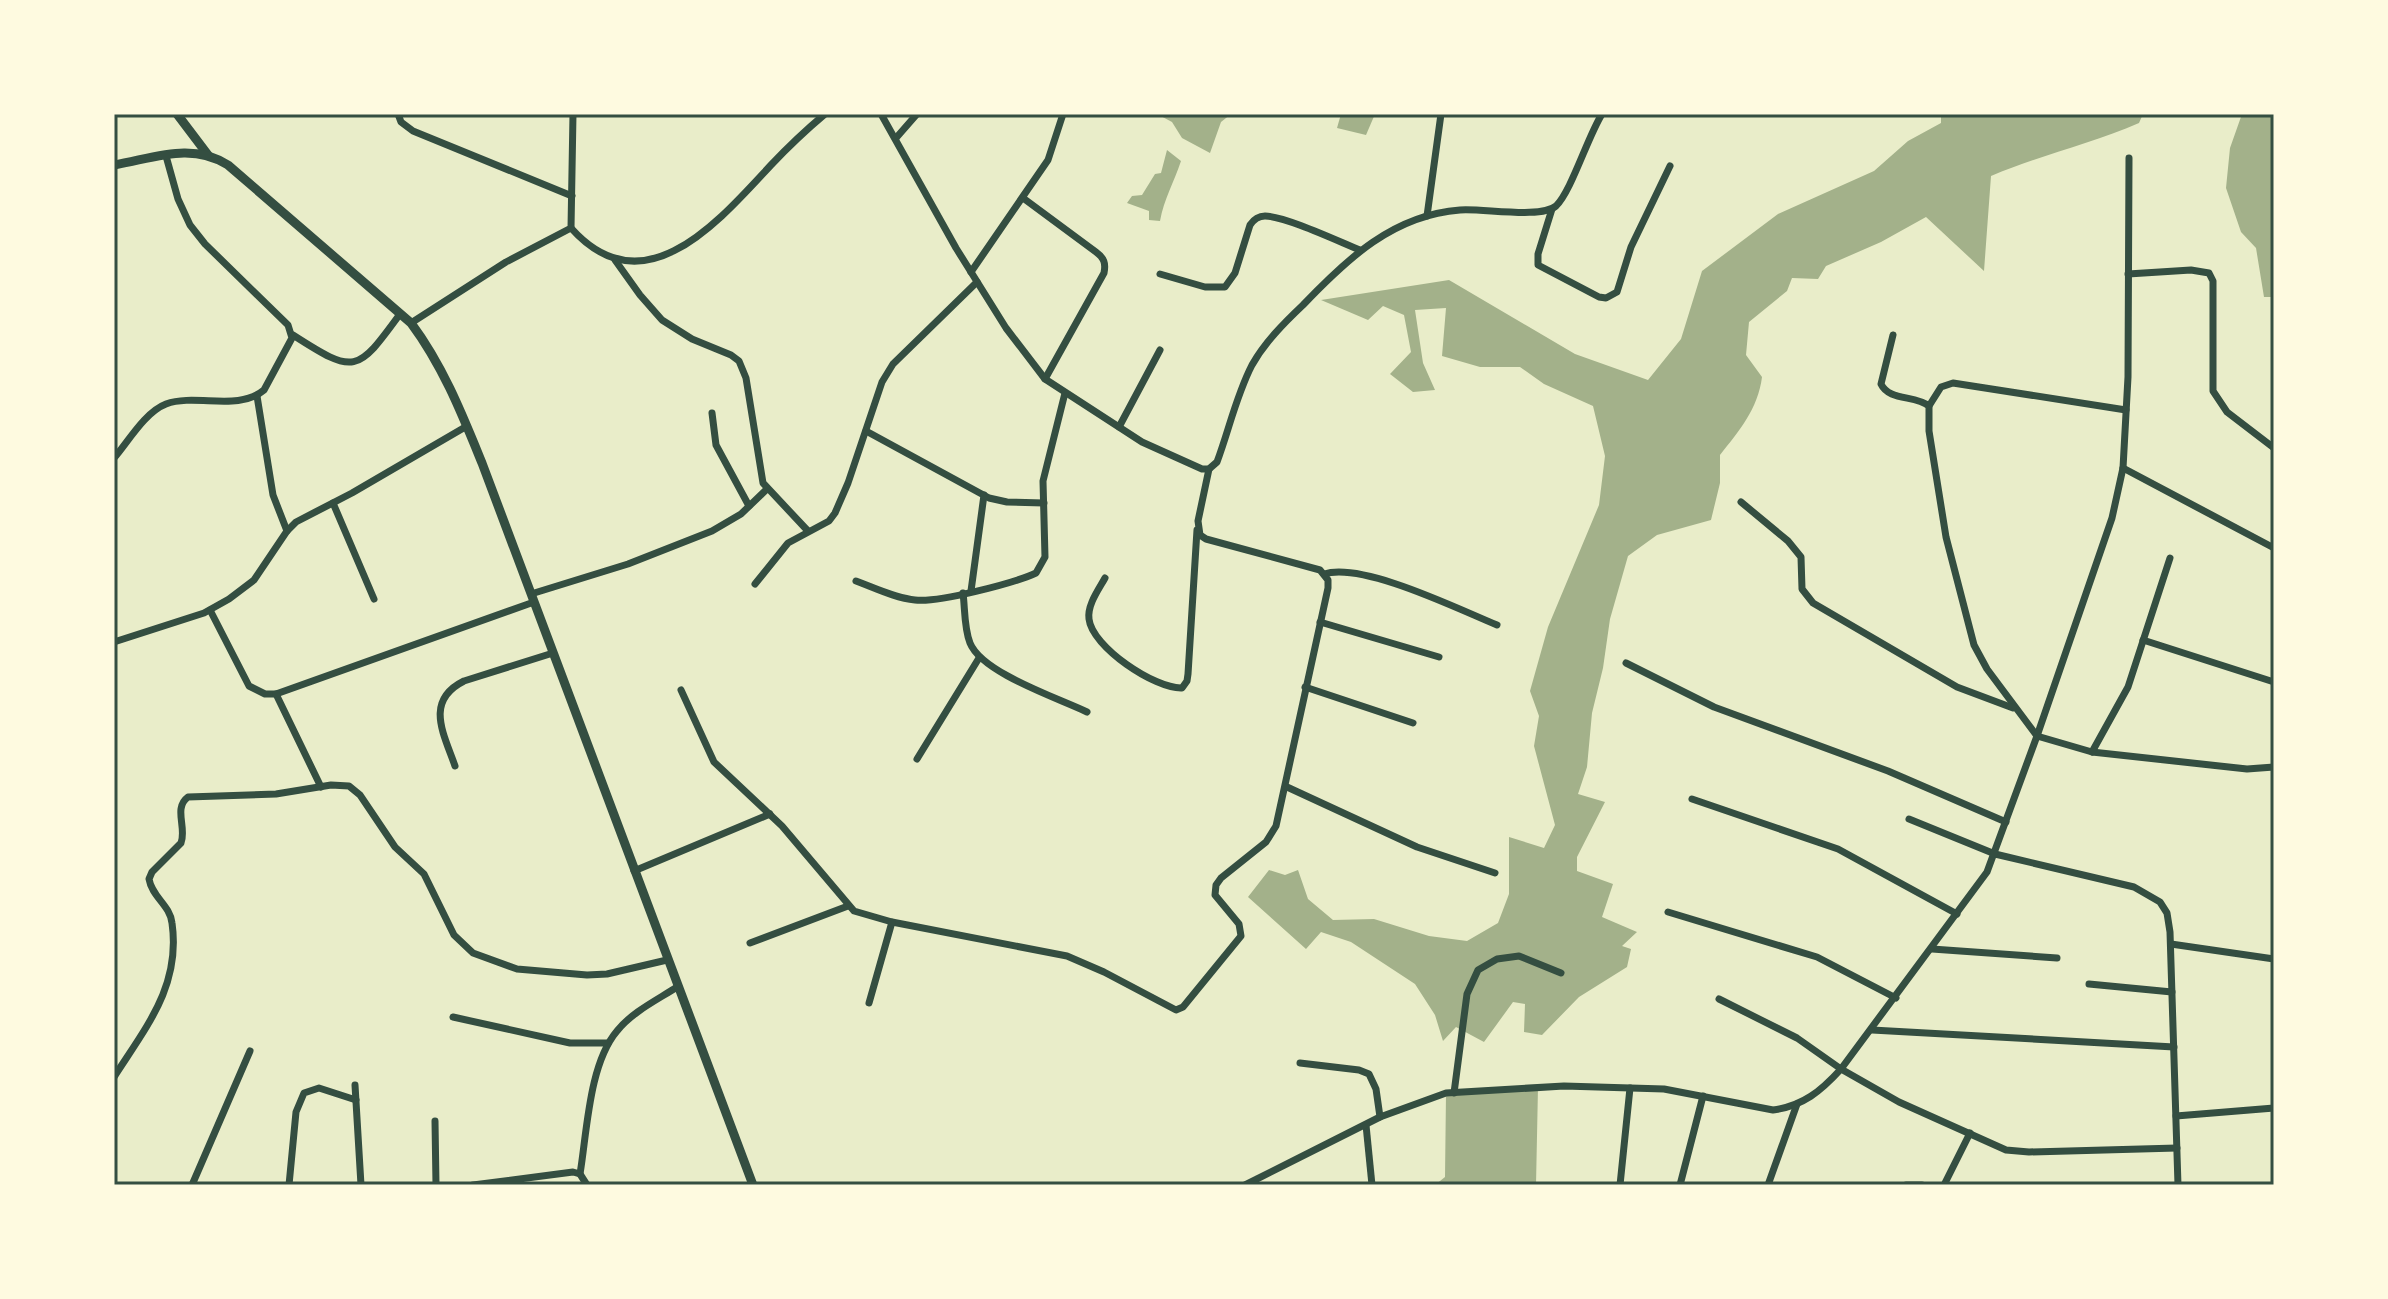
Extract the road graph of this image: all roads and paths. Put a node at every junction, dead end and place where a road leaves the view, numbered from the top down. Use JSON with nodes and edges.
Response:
{"nodes":[{"id":1,"x":177,"y":114,"type":"edge"},
{"id":2,"x":398,"y":114,"type":"edge"},
{"id":3,"x":573,"y":114,"type":"edge"},
{"id":4,"x":825,"y":114,"type":"edge"},
{"id":5,"x":881,"y":114,"type":"edge"},
{"id":6,"x":917,"y":114,"type":"edge"},
{"id":7,"x":1063,"y":114,"type":"edge"},
{"id":8,"x":1441,"y":114,"type":"edge"},
{"id":9,"x":1602,"y":114,"type":"edge"},
{"id":10,"x":896,"y":138,"type":"junction"},
{"id":11,"x":208,"y":155,"type":"junction"},
{"id":12,"x":166,"y":156,"type":"junction"},
{"id":13,"x":2129,"y":158,"type":"dead end"},
{"id":14,"x":114,"y":165,"type":"edge"},
{"id":15,"x":1670,"y":166,"type":"dead end"},
{"id":16,"x":572,"y":196,"type":"junction"},
{"id":17,"x":1023,"y":198,"type":"junction"},
{"id":18,"x":1552,"y":209,"type":"junction"},
{"id":19,"x":1427,"y":216,"type":"junction"},
{"id":20,"x":571,"y":228,"type":"junction"},
{"id":21,"x":1360,"y":250,"type":"junction"},
{"id":22,"x":615,"y":260,"type":"junction"},
{"id":23,"x":971,"y":272,"type":"junction"},
{"id":24,"x":1160,"y":274,"type":"dead end"},
{"id":25,"x":2128,"y":274,"type":"junction"},
{"id":26,"x":977,"y":282,"type":"junction"},
{"id":27,"x":400,"y":314,"type":"junction"},
{"id":28,"x":411,"y":323,"type":"junction"},
{"id":29,"x":293,"y":335,"type":"junction"},
{"id":30,"x":1893,"y":335,"type":"dead end"},
{"id":31,"x":1160,"y":350,"type":"dead end"},
{"id":32,"x":1045,"y":379,"type":"junction"},
{"id":33,"x":1065,"y":393,"type":"junction"},
{"id":34,"x":257,"y":396,"type":"junction"},
{"id":35,"x":1929,"y":406,"type":"junction"},
{"id":36,"x":2126,"y":410,"type":"junction"},
{"id":37,"x":712,"y":413,"type":"dead end"},
{"id":38,"x":467,"y":426,"type":"junction"},
{"id":39,"x":1119,"y":427,"type":"junction"},
{"id":40,"x":866,"y":431,"type":"junction"},
{"id":41,"x":2274,"y":448,"type":"edge"},
{"id":42,"x":114,"y":458,"type":"edge"},
{"id":43,"x":2123,"y":468,"type":"junction"},
{"id":44,"x":1209,"y":469,"type":"junction"},
{"id":45,"x":767,"y":489,"type":"junction"},
{"id":46,"x":984,"y":495,"type":"junction"},
{"id":47,"x":1741,"y":502,"type":"dead end"},
{"id":48,"x":333,"y":503,"type":"junction"},
{"id":49,"x":1044,"y":503,"type":"junction"},
{"id":50,"x":749,"y":506,"type":"junction"},
{"id":51,"x":1197,"y":528,"type":"junction"},
{"id":52,"x":287,"y":531,"type":"junction"},
{"id":53,"x":808,"y":531,"type":"junction"},
{"id":54,"x":2274,"y":548,"type":"edge"},
{"id":55,"x":2170,"y":558,"type":"dead end"},
{"id":56,"x":1324,"y":574,"type":"junction"},
{"id":57,"x":1105,"y":578,"type":"dead end"},
{"id":58,"x":856,"y":581,"type":"dead end"},
{"id":59,"x":755,"y":584,"type":"dead end"},
{"id":60,"x":967,"y":592,"type":"junction"},
{"id":61,"x":532,"y":598,"type":"junction"},
{"id":62,"x":374,"y":599,"type":"dead end"},
{"id":63,"x":210,"y":610,"type":"junction"},
{"id":64,"x":1320,"y":622,"type":"junction"},
{"id":65,"x":1497,"y":625,"type":"dead end"},
{"id":66,"x":2143,"y":640,"type":"junction"},
{"id":67,"x":114,"y":642,"type":"edge"},
{"id":68,"x":553,"y":653,"type":"junction"},
{"id":69,"x":1439,"y":657,"type":"dead end"},
{"id":70,"x":979,"y":658,"type":"junction"},
{"id":71,"x":1626,"y":663,"type":"dead end"},
{"id":72,"x":2274,"y":682,"type":"edge"},
{"id":73,"x":1305,"y":687,"type":"junction"},
{"id":74,"x":681,"y":690,"type":"dead end"},
{"id":75,"x":276,"y":694,"type":"junction"},
{"id":76,"x":2016,"y":709,"type":"junction"},
{"id":77,"x":1087,"y":712,"type":"dead end"},
{"id":78,"x":1413,"y":723,"type":"dead end"},
{"id":79,"x":2037,"y":736,"type":"junction"},
{"id":80,"x":2092,"y":752,"type":"junction"},
{"id":81,"x":917,"y":759,"type":"dead end"},
{"id":82,"x":455,"y":766,"type":"dead end"},
{"id":83,"x":2274,"y":767,"type":"edge"},
{"id":84,"x":321,"y":787,"type":"junction"},
{"id":85,"x":1287,"y":787,"type":"junction"},
{"id":86,"x":1692,"y":799,"type":"dead end"},
{"id":87,"x":770,"y":814,"type":"junction"},
{"id":88,"x":1909,"y":819,"type":"dead end"},
{"id":89,"x":2006,"y":822,"type":"junction"},
{"id":90,"x":1995,"y":854,"type":"junction"},
{"id":91,"x":634,"y":871,"type":"junction"},
{"id":92,"x":1495,"y":873,"type":"dead end"},
{"id":93,"x":848,"y":906,"type":"junction"},
{"id":94,"x":1668,"y":912,"type":"dead end"},
{"id":95,"x":1957,"y":914,"type":"junction"},
{"id":96,"x":892,"y":922,"type":"junction"},
{"id":97,"x":750,"y":943,"type":"dead end"},
{"id":98,"x":2171,"y":944,"type":"junction"},
{"id":99,"x":1932,"y":949,"type":"junction"},
{"id":100,"x":2057,"y":958,"type":"dead end"},
{"id":101,"x":2274,"y":959,"type":"edge"},
{"id":102,"x":667,"y":960,"type":"junction"},
{"id":103,"x":1561,"y":973,"type":"dead end"},
{"id":104,"x":2089,"y":984,"type":"dead end"},
{"id":105,"x":677,"y":987,"type":"junction"},
{"id":106,"x":2172,"y":992,"type":"junction"},
{"id":107,"x":1896,"y":998,"type":"junction"},
{"id":108,"x":1719,"y":999,"type":"dead end"},
{"id":109,"x":869,"y":1003,"type":"dead end"},
{"id":110,"x":453,"y":1017,"type":"dead end"},
{"id":111,"x":1872,"y":1030,"type":"junction"},
{"id":112,"x":608,"y":1043,"type":"junction"},
{"id":113,"x":2174,"y":1047,"type":"junction"},
{"id":114,"x":250,"y":1051,"type":"dead end"},
{"id":115,"x":1300,"y":1063,"type":"dead end"},
{"id":116,"x":1841,"y":1069,"type":"junction"},
{"id":117,"x":114,"y":1077,"type":"edge"},
{"id":118,"x":355,"y":1085,"type":"dead end"},
{"id":119,"x":1630,"y":1088,"type":"junction"},
{"id":120,"x":1454,"y":1093,"type":"junction"},
{"id":121,"x":1703,"y":1096,"type":"junction"},
{"id":122,"x":356,"y":1100,"type":"junction"},
{"id":123,"x":1798,"y":1103,"type":"junction"},
{"id":124,"x":2274,"y":1108,"type":"edge"},
{"id":125,"x":2176,"y":1116,"type":"junction"},
{"id":126,"x":1380,"y":1117,"type":"junction"},
{"id":127,"x":435,"y":1121,"type":"dead end"},
{"id":128,"x":1366,"y":1125,"type":"junction"},
{"id":129,"x":1970,"y":1133,"type":"junction"},
{"id":130,"x":2177,"y":1148,"type":"junction"},
{"id":131,"x":580,"y":1174,"type":"junction"},
{"id":132,"x":192,"y":1185,"type":"edge"},
{"id":133,"x":289,"y":1185,"type":"edge"},
{"id":134,"x":361,"y":1185,"type":"edge"},
{"id":135,"x":436,"y":1185,"type":"edge"},
{"id":136,"x":473,"y":1185,"type":"edge"},
{"id":137,"x":587,"y":1185,"type":"edge"},
{"id":138,"x":753,"y":1185,"type":"edge"},
{"id":139,"x":1245,"y":1185,"type":"edge"},
{"id":140,"x":1372,"y":1185,"type":"edge"},
{"id":141,"x":1620,"y":1185,"type":"edge"},
{"id":142,"x":1680,"y":1185,"type":"edge"},
{"id":143,"x":1768,"y":1185,"type":"edge"},
{"id":144,"x":1906,"y":1185,"type":"edge"},
{"id":145,"x":1922,"y":1185,"type":"edge"},
{"id":146,"x":1944,"y":1185,"type":"edge"},
{"id":147,"x":2178,"y":1185,"type":"edge"}],
"edges":[{"from":1,"to":11,"type":"street"},
{"from":2,"to":16,"type":"street"},
{"from":3,"to":16,"type":"street"},
{"from":4,"to":22,"type":"street"},
{"from":5,"to":10,"type":"street"},
{"from":6,"to":10,"type":"street"},
{"from":7,"to":17,"type":"street"},
{"from":8,"to":19,"type":"street"},
{"from":9,"to":18,"type":"street"},
{"from":10,"to":23,"type":"street"},
{"from":11,"to":12,"type":"street"},
{"from":11,"to":27,"type":"street"},
{"from":12,"to":14,"type":"street"},
{"from":12,"to":29,"type":"street"},
{"from":13,"to":25,"type":"street"},
{"from":15,"to":18,"type":"street"},
{"from":16,"to":20,"type":"street"},
{"from":17,"to":23,"type":"street"},
{"from":17,"to":32,"type":"street"},
{"from":18,"to":19,"type":"street"},
{"from":19,"to":21,"type":"street"},
{"from":20,"to":22,"type":"street"},
{"from":20,"to":28,"type":"street"},
{"from":21,"to":24,"type":"street"},
{"from":21,"to":44,"type":"street"},
{"from":22,"to":45,"type":"street"},
{"from":23,"to":26,"type":"street"},
{"from":25,"to":36,"type":"street"},
{"from":25,"to":41,"type":"street"},
{"from":26,"to":32,"type":"street"},
{"from":26,"to":40,"type":"street"},
{"from":27,"to":28,"type":"street"},
{"from":27,"to":29,"type":"street"},
{"from":28,"to":38,"type":"street"},
{"from":29,"to":34,"type":"street"},
{"from":30,"to":35,"type":"street"},
{"from":31,"to":39,"type":"street"},
{"from":32,"to":33,"type":"street"},
{"from":33,"to":39,"type":"street"},
{"from":33,"to":49,"type":"street"},
{"from":34,"to":42,"type":"street"},
{"from":34,"to":52,"type":"street"},
{"from":35,"to":36,"type":"street"},
{"from":35,"to":76,"type":"street"},
{"from":36,"to":43,"type":"street"},
{"from":37,"to":50,"type":"street"},
{"from":38,"to":48,"type":"street"},
{"from":38,"to":61,"type":"street"},
{"from":39,"to":44,"type":"street"},
{"from":40,"to":46,"type":"street"},
{"from":40,"to":53,"type":"street"},
{"from":43,"to":54,"type":"street"},
{"from":43,"to":79,"type":"street"},
{"from":44,"to":51,"type":"street"},
{"from":45,"to":50,"type":"street"},
{"from":45,"to":53,"type":"street"},
{"from":46,"to":49,"type":"street"},
{"from":46,"to":60,"type":"street"},
{"from":47,"to":76,"type":"street"},
{"from":48,"to":52,"type":"street"},
{"from":48,"to":62,"type":"street"},
{"from":49,"to":60,"type":"street"},
{"from":50,"to":61,"type":"street"},
{"from":51,"to":56,"type":"street"},
{"from":51,"to":57,"type":"street"},
{"from":52,"to":63,"type":"street"},
{"from":53,"to":59,"type":"street"},
{"from":55,"to":66,"type":"street"},
{"from":56,"to":64,"type":"street"},
{"from":56,"to":65,"type":"street"},
{"from":58,"to":60,"type":"street"},
{"from":60,"to":70,"type":"street"},
{"from":61,"to":68,"type":"street"},
{"from":61,"to":75,"type":"street"},
{"from":63,"to":67,"type":"street"},
{"from":63,"to":75,"type":"street"},
{"from":64,"to":69,"type":"street"},
{"from":64,"to":73,"type":"street"},
{"from":66,"to":72,"type":"street"},
{"from":66,"to":80,"type":"street"},
{"from":68,"to":82,"type":"street"},
{"from":68,"to":91,"type":"street"},
{"from":70,"to":77,"type":"street"},
{"from":70,"to":81,"type":"street"},
{"from":71,"to":89,"type":"street"},
{"from":73,"to":78,"type":"street"},
{"from":73,"to":85,"type":"street"},
{"from":74,"to":87,"type":"street"},
{"from":75,"to":84,"type":"street"},
{"from":76,"to":79,"type":"street"},
{"from":79,"to":80,"type":"street"},
{"from":79,"to":89,"type":"street"},
{"from":80,"to":83,"type":"street"},
{"from":84,"to":102,"type":"street"},
{"from":84,"to":117,"type":"street"},
{"from":85,"to":92,"type":"street"},
{"from":85,"to":96,"type":"street"},
{"from":86,"to":95,"type":"street"},
{"from":87,"to":91,"type":"street"},
{"from":87,"to":93,"type":"street"},
{"from":88,"to":90,"type":"street"},
{"from":89,"to":90,"type":"street"},
{"from":90,"to":95,"type":"street"},
{"from":90,"to":98,"type":"street"},
{"from":91,"to":102,"type":"street"},
{"from":93,"to":96,"type":"street"},
{"from":93,"to":97,"type":"street"},
{"from":94,"to":107,"type":"street"},
{"from":95,"to":99,"type":"street"},
{"from":96,"to":109,"type":"street"},
{"from":98,"to":101,"type":"street"},
{"from":98,"to":106,"type":"street"},
{"from":99,"to":100,"type":"street"},
{"from":99,"to":107,"type":"street"},
{"from":102,"to":105,"type":"street"},
{"from":103,"to":120,"type":"street"},
{"from":104,"to":106,"type":"street"},
{"from":105,"to":112,"type":"street"},
{"from":105,"to":138,"type":"street"},
{"from":106,"to":113,"type":"street"},
{"from":107,"to":111,"type":"street"},
{"from":108,"to":116,"type":"street"},
{"from":110,"to":112,"type":"street"},
{"from":111,"to":113,"type":"street"},
{"from":111,"to":116,"type":"street"},
{"from":112,"to":131,"type":"street"},
{"from":113,"to":125,"type":"street"},
{"from":114,"to":132,"type":"street"},
{"from":115,"to":126,"type":"street"},
{"from":116,"to":123,"type":"street"},
{"from":116,"to":129,"type":"street"},
{"from":118,"to":122,"type":"street"},
{"from":119,"to":120,"type":"street"},
{"from":119,"to":121,"type":"street"},
{"from":119,"to":141,"type":"street"},
{"from":120,"to":126,"type":"street"},
{"from":121,"to":123,"type":"street"},
{"from":121,"to":142,"type":"street"},
{"from":122,"to":133,"type":"street"},
{"from":122,"to":134,"type":"street"},
{"from":123,"to":143,"type":"street"},
{"from":124,"to":125,"type":"street"},
{"from":125,"to":130,"type":"street"},
{"from":126,"to":128,"type":"street"},
{"from":127,"to":135,"type":"street"},
{"from":128,"to":139,"type":"street"},
{"from":128,"to":140,"type":"street"},
{"from":129,"to":130,"type":"street"},
{"from":129,"to":146,"type":"street"},
{"from":130,"to":147,"type":"street"},
{"from":131,"to":136,"type":"street"},
{"from":131,"to":137,"type":"street"},
{"from":144,"to":145,"type":"street"}]}
